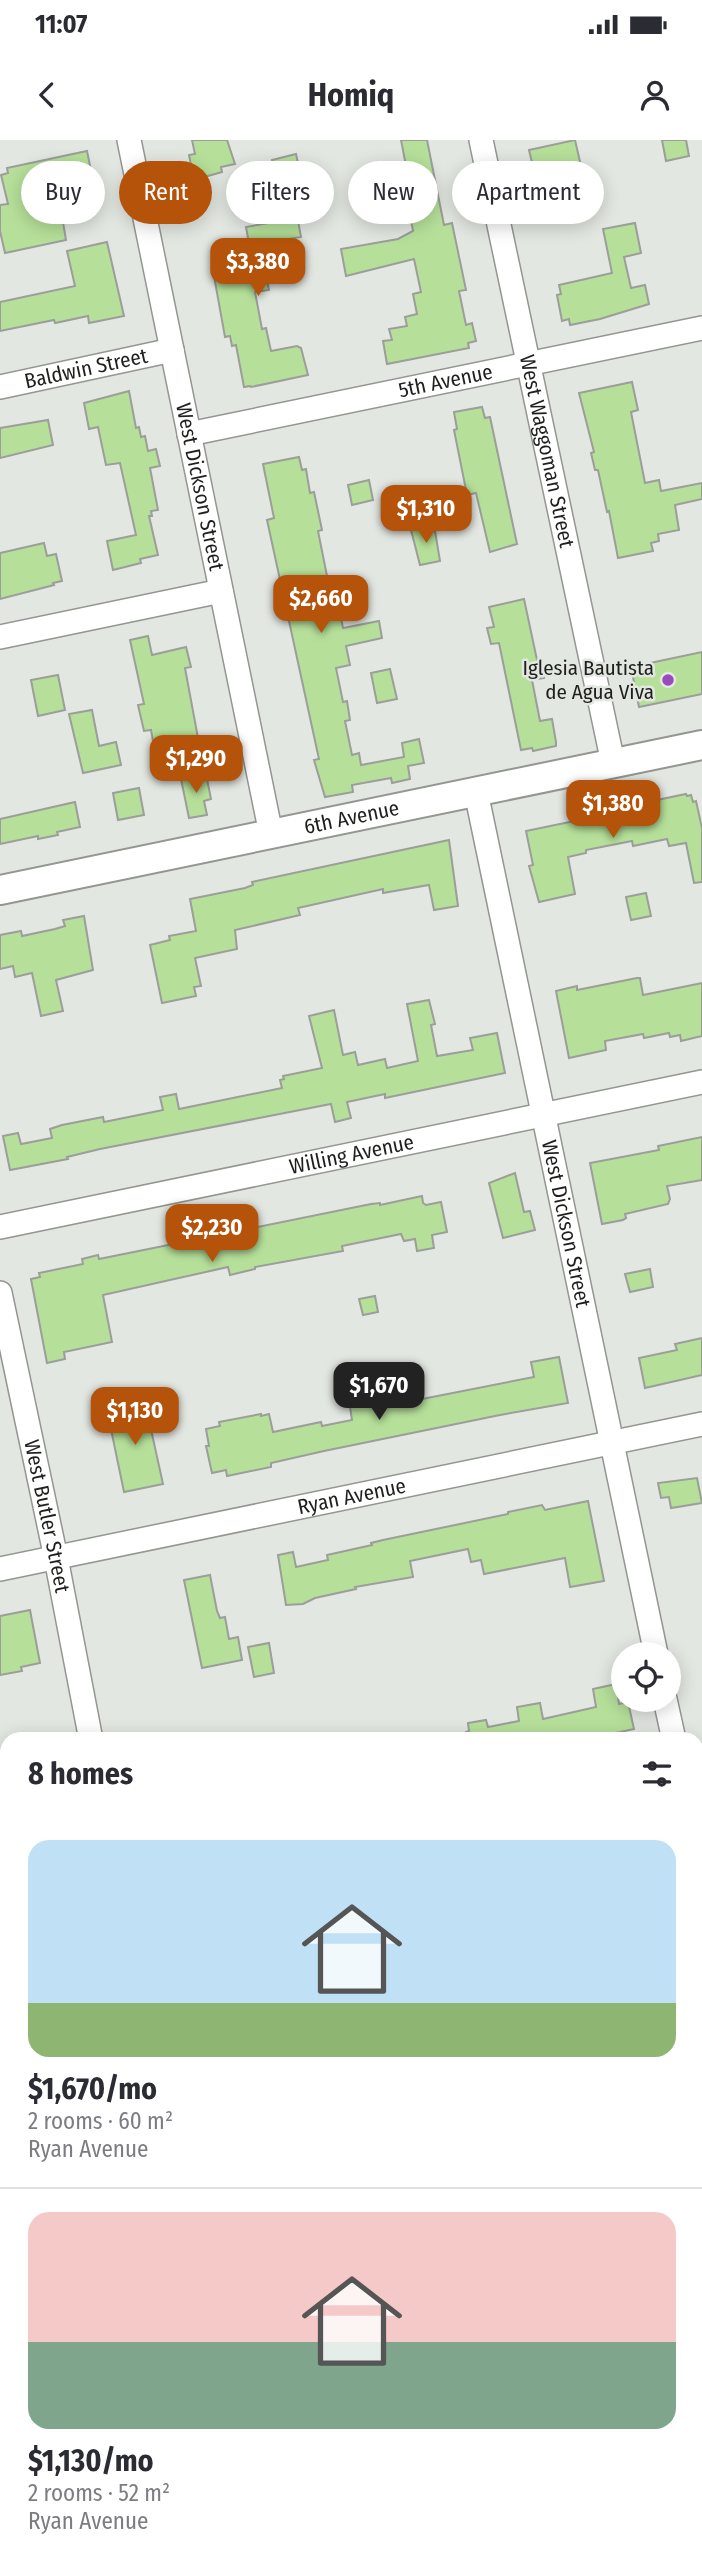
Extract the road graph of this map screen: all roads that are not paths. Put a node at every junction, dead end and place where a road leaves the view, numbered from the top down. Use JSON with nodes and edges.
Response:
{"nodes":[{"id":1,"x":129,"y":140,"type":"edge"},
{"id":2,"x":481,"y":140,"type":"edge"},
{"id":3,"x":702,"y":328,"type":"edge"},
{"id":4,"x":172,"y":350,"type":"junction"},
{"id":5,"x":529,"y":364,"type":"junction"},
{"id":6,"x":0,"y":387,"type":"edge"},
{"id":7,"x":189,"y":434,"type":"junction"},
{"id":8,"x":221,"y":592,"type":"junction"},
{"id":9,"x":0,"y":638,"type":"edge"},
{"id":10,"x":702,"y":745,"type":"edge"},
{"id":11,"x":613,"y":764,"type":"junction"},
{"id":12,"x":476,"y":792,"type":"junction"},
{"id":13,"x":271,"y":834,"type":"junction"},
{"id":14,"x":0,"y":890,"type":"edge"},
{"id":15,"x":702,"y":1082,"type":"edge"},
{"id":16,"x":543,"y":1115,"type":"junction"},
{"id":17,"x":0,"y":1227,"type":"edge"},
{"id":18,"x":0,"y":1293,"type":"edge"},
{"id":19,"x":702,"y":1424,"type":"edge"},
{"id":20,"x":612,"y":1443,"type":"junction"},
{"id":21,"x":56,"y":1558,"type":"junction"},
{"id":22,"x":0,"y":1569,"type":"edge"},
{"id":23,"x":653,"y":1642,"type":"edge"},
{"id":24,"x":668,"y":1712,"type":"edge"},
{"id":25,"x":89,"y":1732,"type":"edge"},
{"id":26,"x":672,"y":1732,"type":"edge"}],
"edges":[{"from":1,"to":4,"type":"street","name":"West Dickson Street"},
{"from":2,"to":5,"type":"street","name":"West Waggoman Street"},
{"from":3,"to":5,"type":"street","name":"5th Avenue"},
{"from":4,"to":6,"type":"street","name":"Baldwin Street"},
{"from":4,"to":7,"type":"street","name":"West Dickson Street"},
{"from":5,"to":7,"type":"street","name":"5th Avenue"},
{"from":5,"to":11,"type":"street","name":"West Waggoman Street"},
{"from":7,"to":8,"type":"street","name":"West Dickson Street"},
{"from":8,"to":9,"type":"street"},
{"from":8,"to":13,"type":"street","name":"West Dickson Street"},
{"from":10,"to":11,"type":"street","name":"6th Avenue"},
{"from":11,"to":12,"type":"street","name":"6th Avenue"},
{"from":12,"to":13,"type":"street","name":"6th Avenue"},
{"from":12,"to":16,"type":"street","name":"West Dickson Street"},
{"from":13,"to":14,"type":"street","name":"6th Avenue"},
{"from":15,"to":16,"type":"street","name":"Willing Avenue"},
{"from":16,"to":17,"type":"street","name":"Willing Avenue"},
{"from":16,"to":20,"type":"street","name":"West Dickson Street"},
{"from":18,"to":21,"type":"street","name":"West Butler Street"},
{"from":19,"to":20,"type":"street","name":"Ryan Avenue"},
{"from":20,"to":21,"type":"street","name":"Ryan Avenue"},
{"from":20,"to":23,"type":"street","name":"West Dickson Street"},
{"from":21,"to":22,"type":"street","name":"Ryan Avenue"},
{"from":21,"to":25,"type":"street","name":"West Butler Street"},
{"from":24,"to":26,"type":"street"}]}
